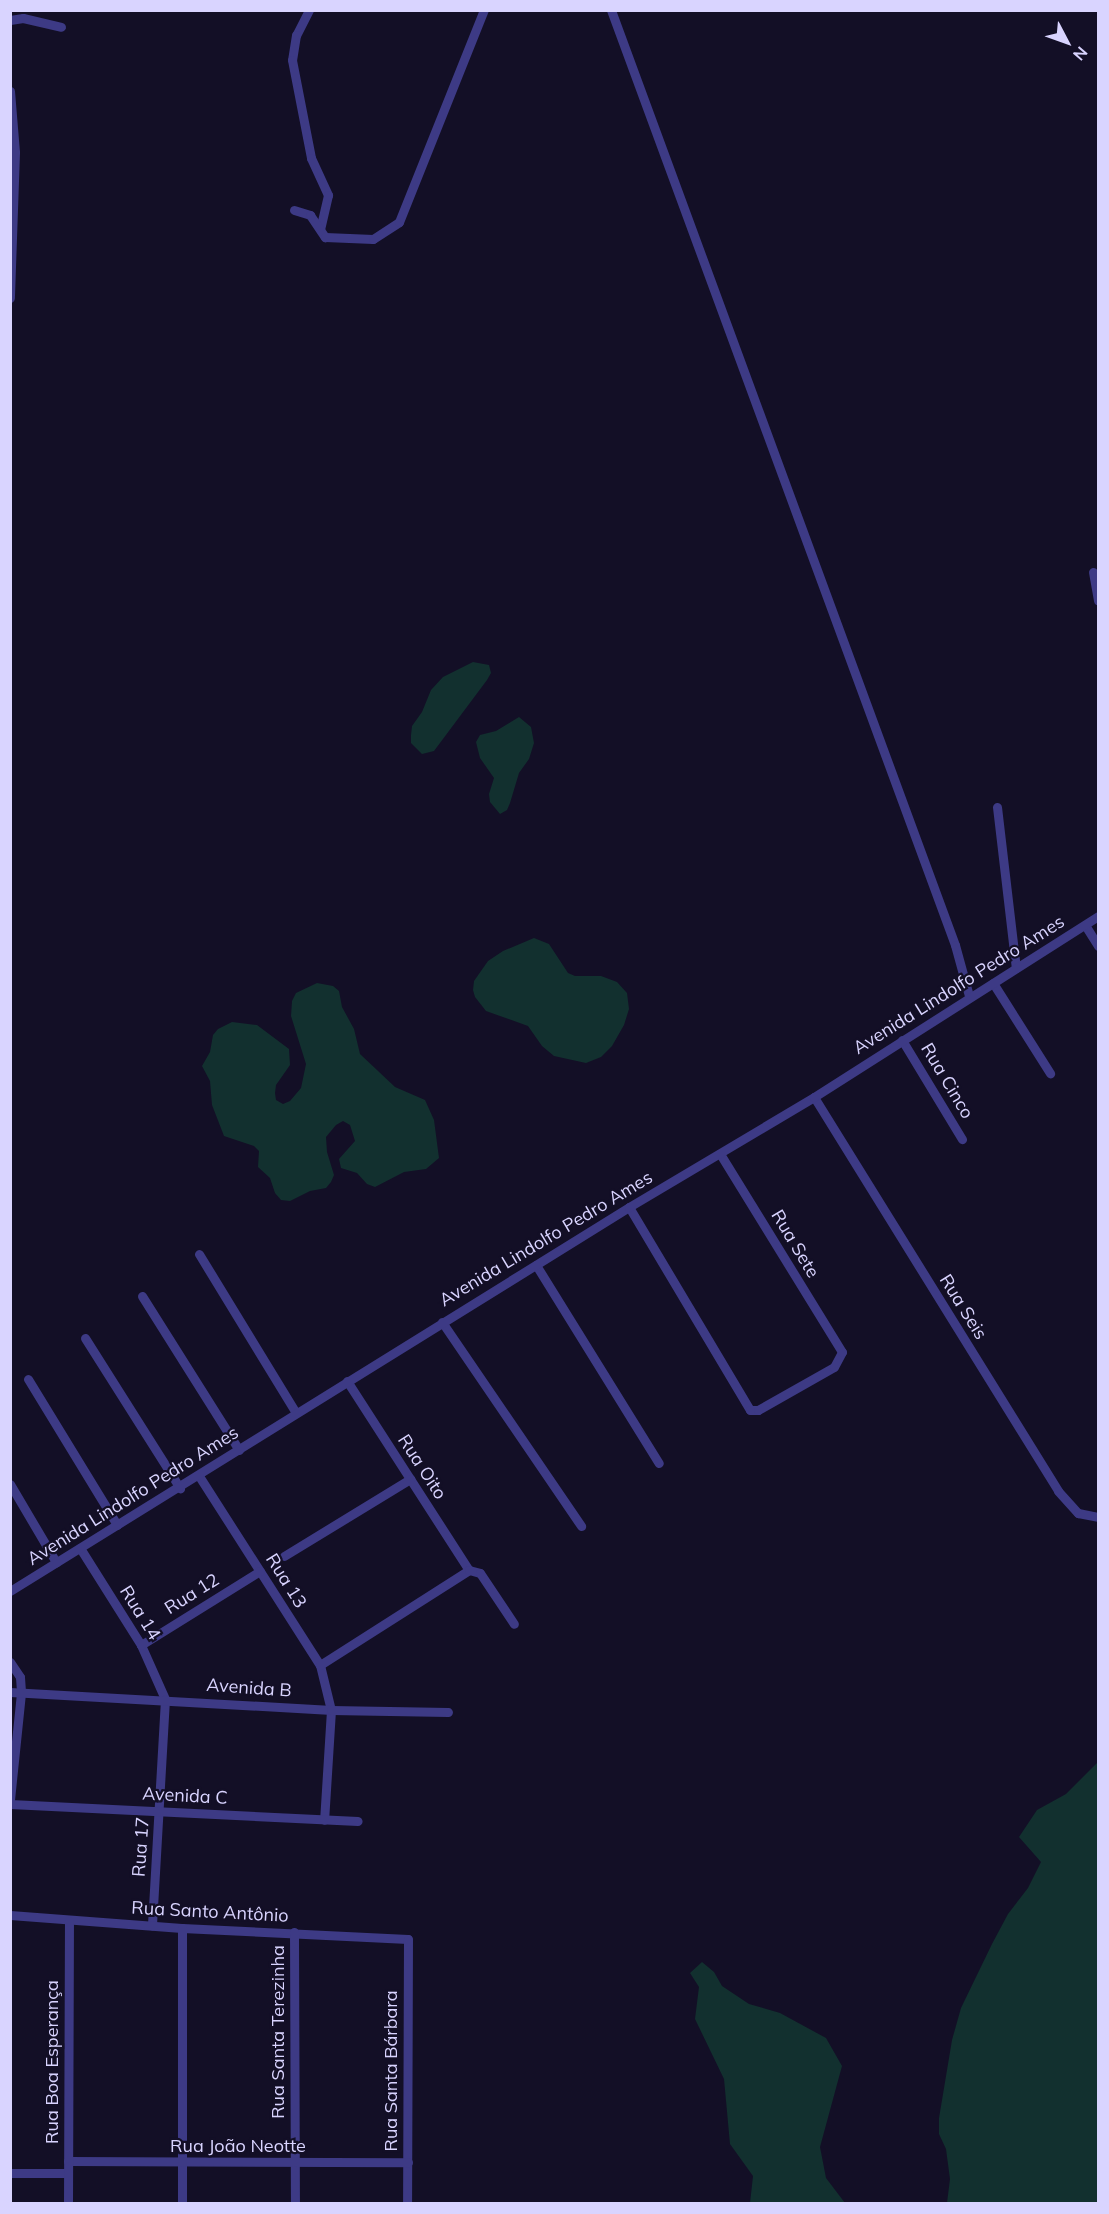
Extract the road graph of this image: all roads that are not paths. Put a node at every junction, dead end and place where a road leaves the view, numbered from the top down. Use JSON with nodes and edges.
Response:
{"nodes":[{"id":1,"x":309,"y":10,"type":"edge"},
{"id":2,"x":484,"y":10,"type":"edge"},
{"id":3,"x":611,"y":10,"type":"edge"},
{"id":4,"x":10,"y":20,"type":"edge"},
{"id":5,"x":61,"y":27,"type":"dead end"},
{"id":6,"x":10,"y":91,"type":"edge"},
{"id":7,"x":294,"y":210,"type":"dead end"},
{"id":8,"x":320,"y":230,"type":"junction"},
{"id":9,"x":10,"y":298,"type":"edge"},
{"id":10,"x":1093,"y":572,"type":"dead end"},
{"id":11,"x":1098,"y":601,"type":"edge"},
{"id":12,"x":997,"y":807,"type":"dead end"},
{"id":13,"x":1098,"y":916,"type":"edge"},
{"id":14,"x":1084,"y":925,"type":"junction"},
{"id":15,"x":1098,"y":946,"type":"edge"},
{"id":16,"x":1016,"y":968,"type":"junction"},
{"id":17,"x":993,"y":983,"type":"junction"},
{"id":18,"x":969,"y":996,"type":"junction"},
{"id":19,"x":903,"y":1041,"type":"junction"},
{"id":20,"x":1050,"y":1073,"type":"dead end"},
{"id":21,"x":814,"y":1097,"type":"junction"},
{"id":22,"x":962,"y":1139,"type":"dead end"},
{"id":23,"x":720,"y":1154,"type":"junction"},
{"id":24,"x":629,"y":1207,"type":"junction"},
{"id":25,"x":199,"y":1254,"type":"dead end"},
{"id":26,"x":536,"y":1265,"type":"junction"},
{"id":27,"x":142,"y":1296,"type":"dead end"},
{"id":28,"x":442,"y":1322,"type":"junction"},
{"id":29,"x":84,"y":1338,"type":"dead end"},
{"id":30,"x":28,"y":1379,"type":"dead end"},
{"id":31,"x":347,"y":1381,"type":"junction"},
{"id":32,"x":296,"y":1413,"type":"junction"},
{"id":33,"x":240,"y":1450,"type":"junction"},
{"id":34,"x":659,"y":1463,"type":"dead end"},
{"id":35,"x":200,"y":1476,"type":"junction"},
{"id":36,"x":410,"y":1479,"type":"junction"},
{"id":37,"x":10,"y":1484,"type":"edge"},
{"id":38,"x":180,"y":1488,"type":"junction"},
{"id":39,"x":1098,"y":1517,"type":"edge"},
{"id":40,"x":117,"y":1525,"type":"junction"},
{"id":41,"x":581,"y":1526,"type":"dead end"},
{"id":42,"x":80,"y":1548,"type":"junction"},
{"id":43,"x":284,"y":1556,"type":"dead end"},
{"id":44,"x":56,"y":1562,"type":"junction"},
{"id":45,"x":469,"y":1570,"type":"junction"},
{"id":46,"x":260,"y":1571,"type":"junction"},
{"id":47,"x":10,"y":1592,"type":"edge"},
{"id":48,"x":514,"y":1624,"type":"dead end"},
{"id":49,"x":141,"y":1645,"type":"junction"},
{"id":50,"x":10,"y":1662,"type":"edge"},
{"id":51,"x":320,"y":1665,"type":"junction"},
{"id":52,"x":16,"y":1693,"type":"edge"},
{"id":53,"x":165,"y":1699,"type":"junction"},
{"id":54,"x":331,"y":1710,"type":"junction"},
{"id":55,"x":448,"y":1712,"type":"dead end"},
{"id":56,"x":10,"y":1799,"type":"edge"},
{"id":57,"x":10,"y":1804,"type":"edge"},
{"id":58,"x":160,"y":1811,"type":"junction"},
{"id":59,"x":324,"y":1820,"type":"junction"},
{"id":60,"x":358,"y":1821,"type":"dead end"},
{"id":61,"x":10,"y":1915,"type":"edge"},
{"id":62,"x":69,"y":1921,"type":"junction"},
{"id":63,"x":152,"y":1926,"type":"junction"},
{"id":64,"x":182,"y":1928,"type":"junction"},
{"id":65,"x":294,"y":1932,"type":"junction"},
{"id":66,"x":408,"y":1939,"type":"joint"},
{"id":67,"x":68,"y":2161,"type":"junction"},
{"id":68,"x":408,"y":2162,"type":"junction"},
{"id":69,"x":182,"y":2163,"type":"junction"},
{"id":70,"x":296,"y":2163,"type":"junction"},
{"id":71,"x":10,"y":2173,"type":"edge"},
{"id":72,"x":67,"y":2173,"type":"junction"},
{"id":73,"x":68,"y":2204,"type":"edge"},
{"id":74,"x":182,"y":2204,"type":"edge"},
{"id":75,"x":296,"y":2204,"type":"edge"},
{"id":76,"x":407,"y":2204,"type":"edge"}],
"edges":[{"from":1,"to":8,"type":"street"},
{"from":2,"to":8,"type":"street"},
{"from":3,"to":18,"type":"street"},
{"from":4,"to":5,"type":"street"},
{"from":6,"to":9,"type":"street"},
{"from":7,"to":8,"type":"street"},
{"from":10,"to":11,"type":"street"},
{"from":12,"to":16,"type":"street"},
{"from":13,"to":14,"type":"street","name":"Avenida Lindolfo Pedro Ames"},
{"from":14,"to":15,"type":"street"},
{"from":14,"to":16,"type":"street","name":"Avenida Lindolfo Pedro Ames"},
{"from":16,"to":17,"type":"street","name":"Avenida Lindolfo Pedro Ames"},
{"from":17,"to":18,"type":"street","name":"Avenida Lindolfo Pedro Ames"},
{"from":17,"to":20,"type":"street"},
{"from":18,"to":19,"type":"street","name":"Avenida Lindolfo Pedro Ames"},
{"from":19,"to":21,"type":"street","name":"Avenida Lindolfo Pedro Ames"},
{"from":19,"to":22,"type":"street","name":"Rua Cinco"},
{"from":21,"to":23,"type":"street","name":"Avenida Lindolfo Pedro Ames"},
{"from":21,"to":39,"type":"street","name":"Rua Seis"},
{"from":23,"to":24,"type":"street","name":"Avenida Lindolfo Pedro Ames"},
{"from":23,"to":24,"type":"street","name":"Rua Sete"},
{"from":24,"to":26,"type":"street","name":"Avenida Lindolfo Pedro Ames"},
{"from":25,"to":32,"type":"street"},
{"from":26,"to":28,"type":"street","name":"Avenida Lindolfo Pedro Ames"},
{"from":26,"to":34,"type":"street"},
{"from":27,"to":33,"type":"street"},
{"from":28,"to":31,"type":"street","name":"Avenida Lindolfo Pedro Ames"},
{"from":28,"to":41,"type":"street"},
{"from":29,"to":38,"type":"street"},
{"from":30,"to":40,"type":"street"},
{"from":31,"to":32,"type":"street","name":"Avenida Lindolfo Pedro Ames"},
{"from":31,"to":36,"type":"street","name":"Rua Oito"},
{"from":32,"to":33,"type":"street","name":"Avenida Lindolfo Pedro Ames"},
{"from":33,"to":35,"type":"street","name":"Avenida Lindolfo Pedro Ames"},
{"from":35,"to":38,"type":"street","name":"Avenida Lindolfo Pedro Ames"},
{"from":35,"to":46,"type":"street","name":"Rua 13"},
{"from":36,"to":43,"type":"street"},
{"from":36,"to":45,"type":"street","name":"Rua Oito"},
{"from":37,"to":44,"type":"street"},
{"from":38,"to":40,"type":"street","name":"Avenida Lindolfo Pedro Ames"},
{"from":40,"to":42,"type":"street","name":"Avenida Lindolfo Pedro Ames"},
{"from":42,"to":44,"type":"street","name":"Avenida Lindolfo Pedro Ames"},
{"from":42,"to":49,"type":"street","name":"Rua 14"},
{"from":44,"to":47,"type":"street","name":"Avenida Lindolfo Pedro Ames"},
{"from":45,"to":48,"type":"street","name":"Rua Oito"},
{"from":45,"to":51,"type":"street"},
{"from":46,"to":49,"type":"street","name":"Rua 12"},
{"from":46,"to":51,"type":"street","name":"Rua 13"},
{"from":49,"to":53,"type":"street","name":"Rua 14"},
{"from":50,"to":52,"type":"street"},
{"from":51,"to":54,"type":"street","name":"Rua 13"},
{"from":52,"to":53,"type":"street","name":"Avenida B"},
{"from":52,"to":56,"type":"street"},
{"from":53,"to":54,"type":"street","name":"Avenida B"},
{"from":53,"to":58,"type":"street","name":"Rua 17"},
{"from":54,"to":55,"type":"street"},
{"from":54,"to":59,"type":"street","name":"Rua 13"},
{"from":57,"to":58,"type":"street","name":"Avenida C"},
{"from":58,"to":59,"type":"street","name":"Avenida C"},
{"from":58,"to":63,"type":"street","name":"Rua 17"},
{"from":59,"to":60,"type":"street","name":"Avenida C"},
{"from":61,"to":62,"type":"street","name":"Rua Santo Antônio"},
{"from":62,"to":63,"type":"street","name":"Rua Santo Antônio"},
{"from":62,"to":67,"type":"street","name":"Rua Boa Esperança"},
{"from":63,"to":64,"type":"street","name":"Rua Santo Antônio"},
{"from":64,"to":65,"type":"street","name":"Rua Santo Antônio"},
{"from":64,"to":69,"type":"street"},
{"from":65,"to":66,"type":"street","name":"Rua Santo Antônio"},
{"from":65,"to":70,"type":"street","name":"Rua Santa Terezinha"},
{"from":66,"to":68,"type":"street","name":"Rua Santa Bárbara"},
{"from":67,"to":69,"type":"street","name":"Rua João Neotte"},
{"from":67,"to":72,"type":"street","name":"Rua Boa Esperança"},
{"from":68,"to":70,"type":"street","name":"Rua João Neotte"},
{"from":68,"to":76,"type":"street","name":"Rua Santa Bárbara"},
{"from":69,"to":70,"type":"street","name":"Rua João Neotte"},
{"from":69,"to":74,"type":"street"},
{"from":70,"to":75,"type":"street","name":"Rua Santa Terezinha"},
{"from":71,"to":72,"type":"street"},
{"from":72,"to":73,"type":"street","name":"Rua Boa Esperança"}]}
